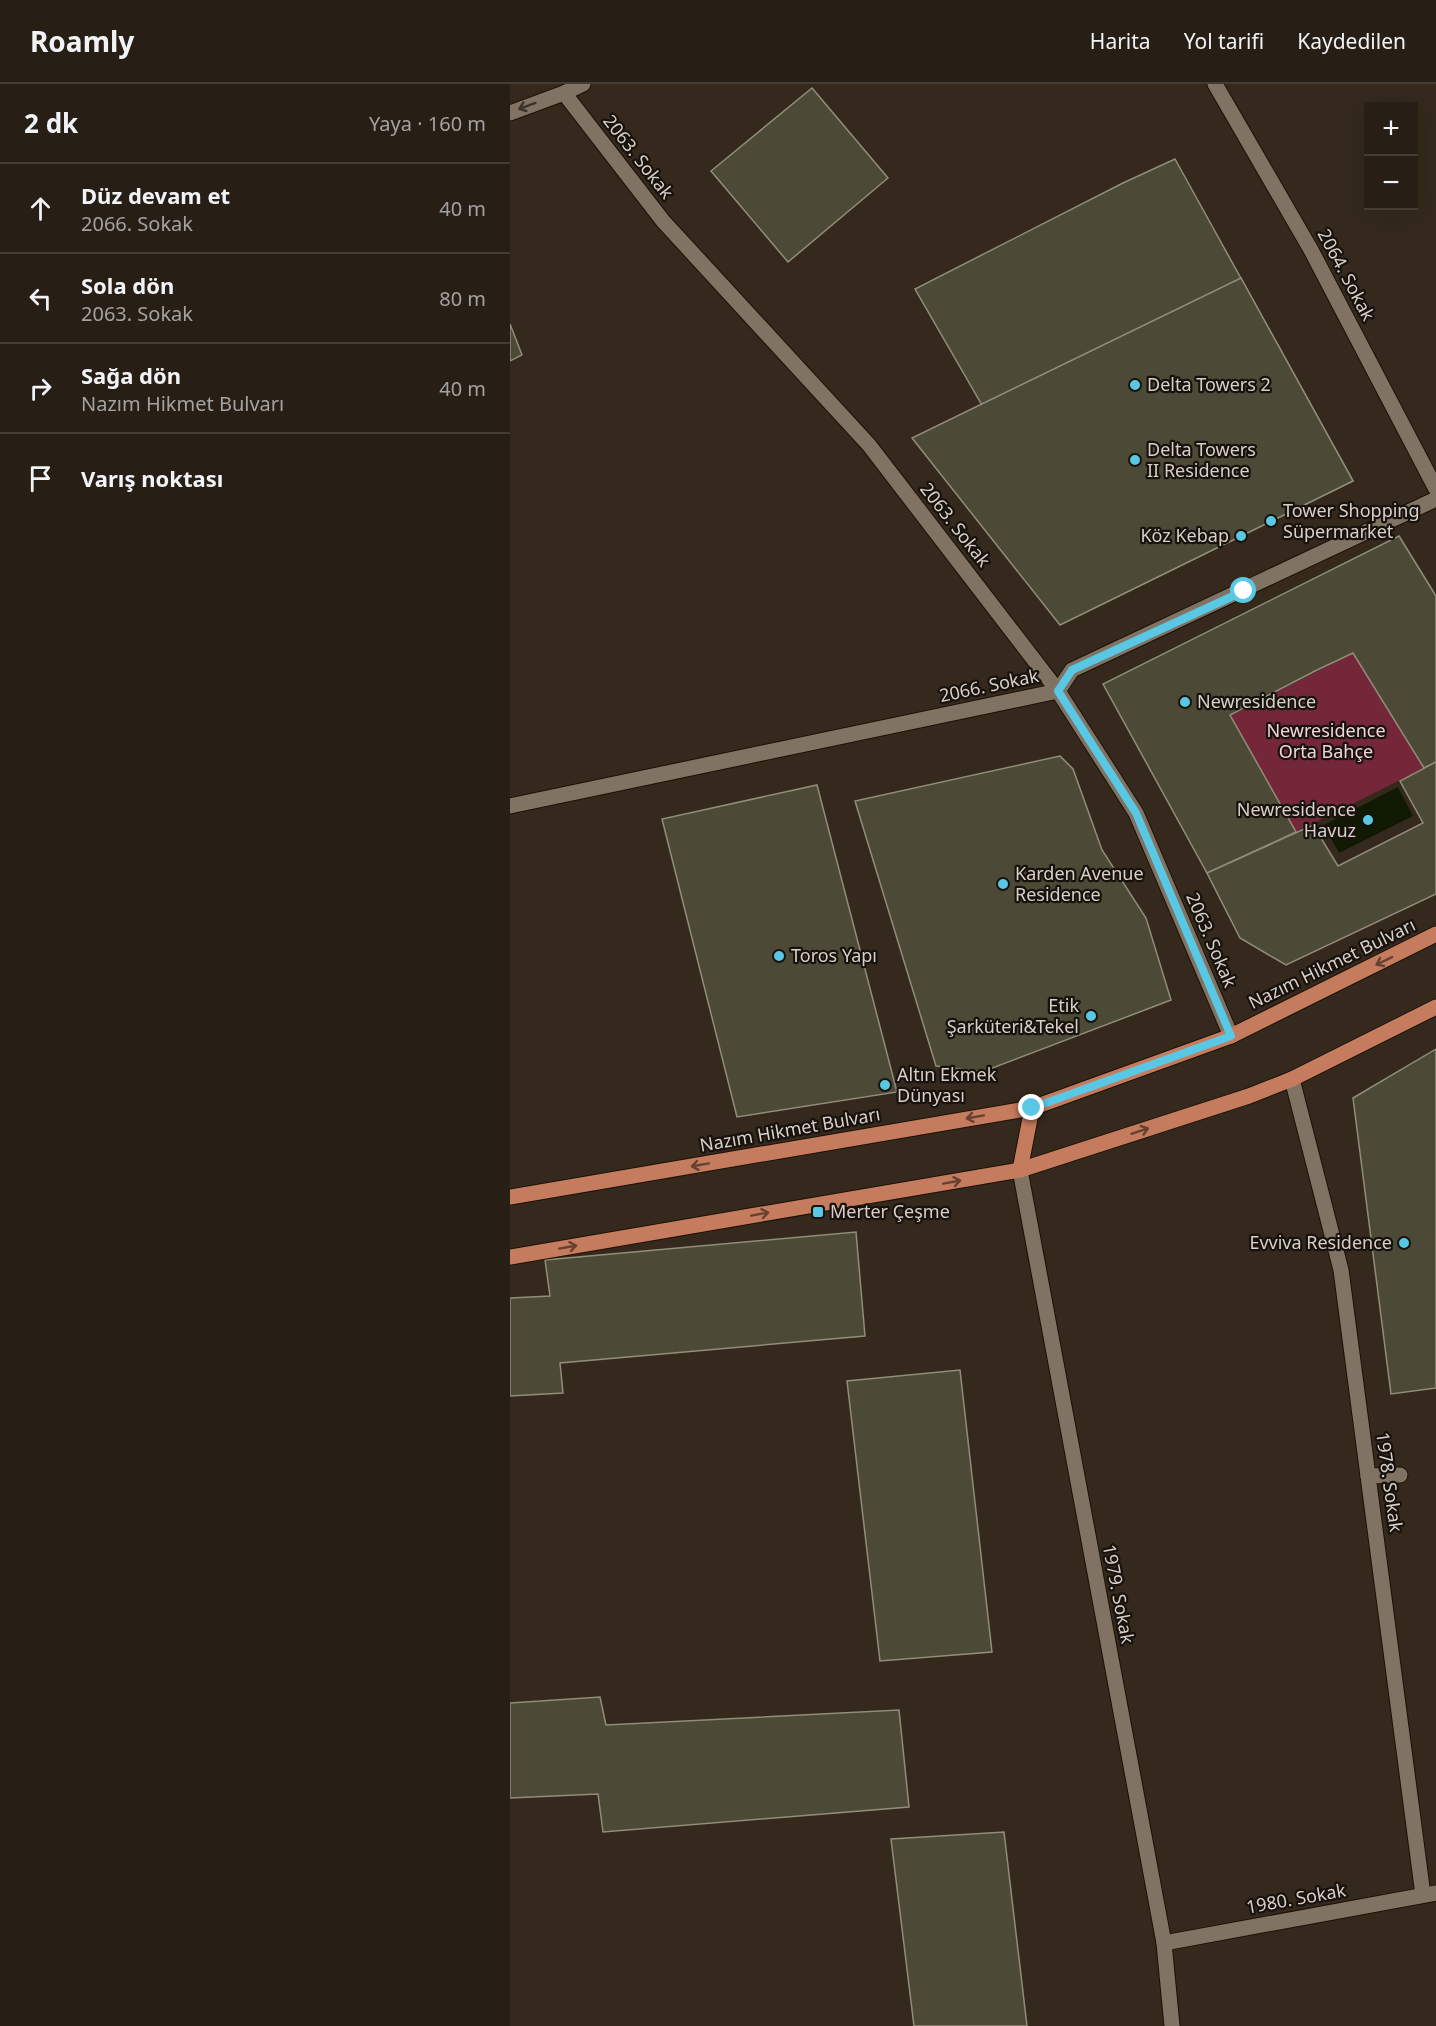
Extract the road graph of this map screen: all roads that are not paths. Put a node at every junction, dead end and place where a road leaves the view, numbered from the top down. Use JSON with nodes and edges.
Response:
{"nodes":[{"id":1,"x":583,"y":84,"type":"edge"},
{"id":2,"x":1215,"y":84,"type":"edge"},
{"id":3,"x":564,"y":93,"type":"junction"},
{"id":4,"x":510,"y":113,"type":"edge"},
{"id":5,"x":1436,"y":489,"type":"edge"},
{"id":6,"x":1436,"y":500,"type":"edge"},
{"id":7,"x":1058,"y":691,"type":"junction"},
{"id":8,"x":510,"y":806,"type":"edge"},
{"id":9,"x":1436,"y":933,"type":"edge"},
{"id":10,"x":1436,"y":1007,"type":"edge"},
{"id":11,"x":1231,"y":1036,"type":"junction"},
{"id":12,"x":1292,"y":1079,"type":"junction"},
{"id":13,"x":1032,"y":1108,"type":"junction"},
{"id":14,"x":1020,"y":1170,"type":"junction"},
{"id":15,"x":510,"y":1197,"type":"edge"},
{"id":16,"x":510,"y":1257,"type":"edge"},
{"id":17,"x":1400,"y":1474,"type":"dead end"},
{"id":18,"x":1368,"y":1476,"type":"junction"},
{"id":19,"x":1429,"y":1894,"type":"edge"},
{"id":20,"x":1164,"y":1943,"type":"junction"},
{"id":21,"x":1172,"y":2026,"type":"edge"}],
"edges":[{"from":1,"to":3,"type":"street"},
{"from":2,"to":5,"type":"street","name":"2064. Sokak"},
{"from":3,"to":4,"type":"street","one_way":true},
{"from":3,"to":7,"type":"street","name":"2063. Sokak"},
{"from":6,"to":7,"type":"street","name":"2066. Sokak"},
{"from":7,"to":8,"type":"street","name":"2066. Sokak"},
{"from":7,"to":11,"type":"street","name":"2063. Sokak"},
{"from":9,"to":11,"type":"main road","name":"Nazım Hikmet Bulvarı","one_way":true},
{"from":10,"to":12,"type":"main road"},
{"from":11,"to":13,"type":"main road","name":"Nazım Hikmet Bulvarı"},
{"from":14,"to":12,"type":"main road","one_way":true},
{"from":12,"to":18,"type":"street","name":"1978. Sokak"},
{"from":13,"to":14,"type":"main road"},
{"from":13,"to":15,"type":"main road","name":"Nazım Hikmet Bulvarı","one_way":true},
{"from":16,"to":14,"type":"main road","one_way":true},
{"from":14,"to":20,"type":"street","name":"1979. Sokak"},
{"from":17,"to":18,"type":"street"},
{"from":18,"to":19,"type":"street","name":"1978. Sokak"},
{"from":19,"to":20,"type":"street","name":"1980. Sokak"},
{"from":20,"to":21,"type":"street","name":"1979. Sokak"}]}
